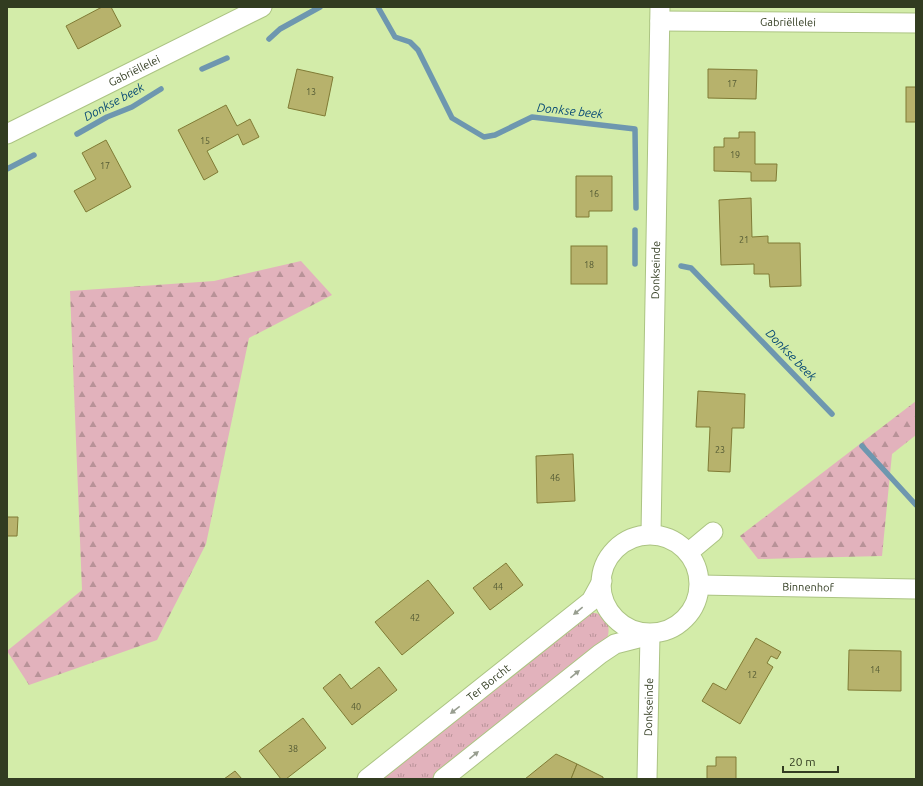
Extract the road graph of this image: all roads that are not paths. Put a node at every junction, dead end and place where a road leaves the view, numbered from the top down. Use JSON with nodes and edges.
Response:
{"nodes":[{"id":1,"x":262,"y":7,"type":"edge"},
{"id":2,"x":660,"y":14,"type":"edge"},
{"id":3,"x":916,"y":23,"type":"edge"},
{"id":4,"x":7,"y":134,"type":"edge"},
{"id":5,"x":713,"y":532,"type":"dead end"},
{"id":6,"x":651,"y":534,"type":"junction"},
{"id":7,"x":689,"y":552,"type":"junction"},
{"id":8,"x":602,"y":581,"type":"junction"},
{"id":9,"x":700,"y":586,"type":"junction"},
{"id":10,"x":916,"y":589,"type":"edge"},
{"id":11,"x":650,"y":635,"type":"junction"},
{"id":12,"x":367,"y":779,"type":"edge"},
{"id":13,"x":443,"y":779,"type":"edge"},
{"id":14,"x":647,"y":779,"type":"edge"}],
"edges":[{"from":1,"to":4,"type":"street","name":"Gabriëllelei"},
{"from":2,"to":3,"type":"street","name":"Gabriëllelei"},
{"from":2,"to":6,"type":"street","name":"Donkseinde"},
{"from":5,"to":7,"type":"street"},
{"from":6,"to":7,"type":"street"},
{"from":6,"to":8,"type":"street"},
{"from":7,"to":9,"type":"street"},
{"from":8,"to":11,"type":"street"},
{"from":8,"to":12,"type":"street","name":"Ter Borcht","one_way":true},
{"from":9,"to":10,"type":"street","name":"Binnenhof"},
{"from":9,"to":11,"type":"street"},
{"from":13,"to":11,"type":"street","one_way":true},
{"from":11,"to":14,"type":"street","name":"Donkseinde"}]}
